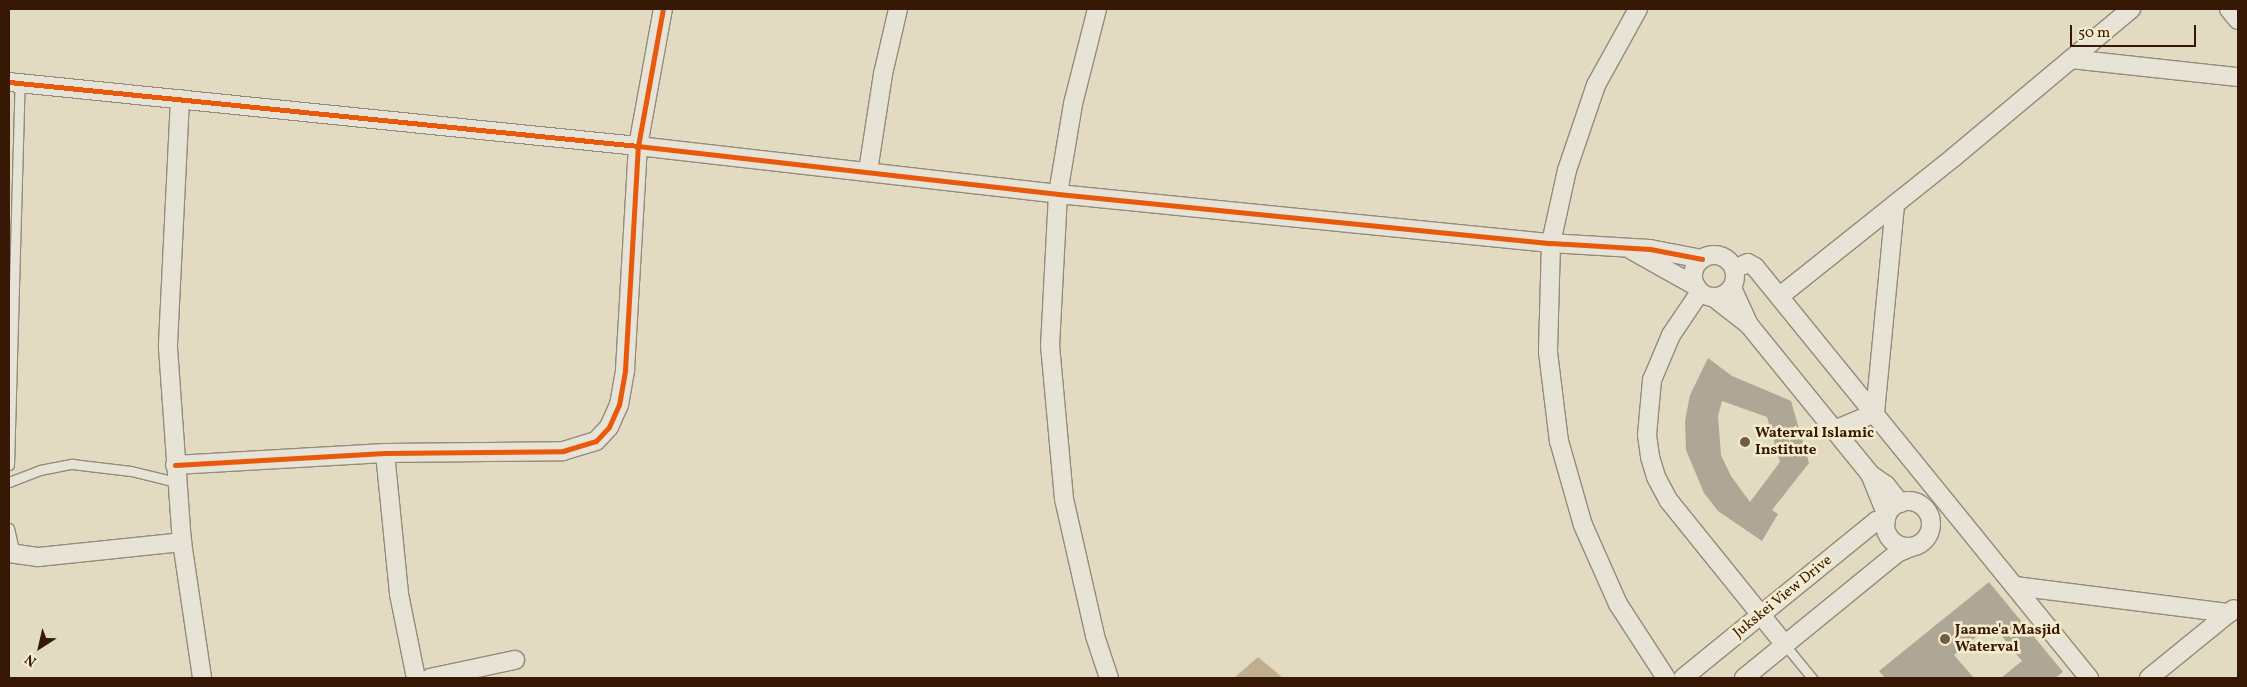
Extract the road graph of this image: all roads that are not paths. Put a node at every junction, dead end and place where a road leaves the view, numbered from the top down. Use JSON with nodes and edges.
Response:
{"nodes":[{"id":1,"x":663,"y":9,"type":"edge"},
{"id":2,"x":898,"y":9,"type":"edge"},
{"id":3,"x":1097,"y":9,"type":"edge"},
{"id":4,"x":1638,"y":9,"type":"edge"},
{"id":5,"x":2131,"y":9,"type":"edge"},
{"id":6,"x":2229,"y":9,"type":"edge"},
{"id":7,"x":2238,"y":20,"type":"edge"},
{"id":8,"x":2071,"y":59,"type":"junction"},
{"id":9,"x":2238,"y":77,"type":"edge"},
{"id":10,"x":14,"y":82,"type":"edge"},
{"id":11,"x":180,"y":99,"type":"junction"},
{"id":12,"x":638,"y":146,"type":"junction"},
{"id":13,"x":868,"y":171,"type":"junction"},
{"id":14,"x":1058,"y":194,"type":"junction"},
{"id":15,"x":1895,"y":204,"type":"junction"},
{"id":16,"x":1551,"y":243,"type":"junction"},
{"id":17,"x":1631,"y":250,"type":"junction"},
{"id":18,"x":1702,"y":259,"type":"junction"},
{"id":19,"x":1734,"y":269,"type":"junction"},
{"id":20,"x":1732,"y":288,"type":"junction"},
{"id":21,"x":1703,"y":292,"type":"junction"},
{"id":22,"x":1780,"y":296,"type":"junction"},
{"id":23,"x":1749,"y":325,"type":"junction"},
{"id":24,"x":1875,"y":414,"type":"junction"},
{"id":25,"x":1834,"y":430,"type":"junction"},
{"id":26,"x":385,"y":453,"type":"junction"},
{"id":27,"x":9,"y":465,"type":"edge"},
{"id":28,"x":175,"y":474,"type":"junction"},
{"id":29,"x":1870,"y":474,"type":"junction"},
{"id":30,"x":9,"y":482,"type":"edge"},
{"id":31,"x":1932,"y":483,"type":"junction"},
{"id":32,"x":1907,"y":503,"type":"junction"},
{"id":33,"x":1953,"y":509,"type":"junction"},
{"id":34,"x":1886,"y":519,"type":"junction"},
{"id":35,"x":1931,"y":526,"type":"junction"},
{"id":36,"x":9,"y":528,"type":"edge"},
{"id":37,"x":182,"y":542,"type":"junction"},
{"id":38,"x":1911,"y":547,"type":"junction"},
{"id":39,"x":12,"y":554,"type":"edge"},
{"id":40,"x":2015,"y":586,"type":"junction"},
{"id":41,"x":2234,"y":609,"type":"edge"},
{"id":42,"x":1760,"y":615,"type":"junction"},
{"id":43,"x":1785,"y":645,"type":"junction"},
{"id":44,"x":515,"y":660,"type":"dead end"},
{"id":45,"x":202,"y":678,"type":"edge"},
{"id":46,"x":416,"y":678,"type":"edge"},
{"id":47,"x":430,"y":678,"type":"edge"},
{"id":48,"x":1109,"y":678,"type":"edge"},
{"id":49,"x":1666,"y":678,"type":"edge"},
{"id":50,"x":1683,"y":678,"type":"edge"},
{"id":51,"x":1744,"y":678,"type":"edge"},
{"id":52,"x":1812,"y":678,"type":"edge"},
{"id":53,"x":2089,"y":678,"type":"edge"},
{"id":54,"x":2149,"y":678,"type":"edge"}],
"edges":[{"from":1,"to":12,"type":"street"},
{"from":2,"to":13,"type":"street"},
{"from":3,"to":14,"type":"street"},
{"from":4,"to":16,"type":"street"},
{"from":5,"to":8,"type":"street"},
{"from":6,"to":7,"type":"street"},
{"from":8,"to":9,"type":"street"},
{"from":8,"to":15,"type":"street"},
{"from":10,"to":11,"type":"street"},
{"from":10,"to":27,"type":"lane"},
{"from":11,"to":12,"type":"street"},
{"from":11,"to":28,"type":"street"},
{"from":12,"to":13,"type":"street"},
{"from":12,"to":26,"type":"street"},
{"from":13,"to":14,"type":"street"},
{"from":14,"to":16,"type":"street"},
{"from":14,"to":48,"type":"street"},
{"from":15,"to":22,"type":"street"},
{"from":15,"to":24,"type":"street"},
{"from":16,"to":17,"type":"street"},
{"from":16,"to":49,"type":"street"},
{"from":17,"to":18,"type":"street"},
{"from":17,"to":21,"type":"street"},
{"from":18,"to":19,"type":"street"},
{"from":18,"to":21,"type":"street"},
{"from":19,"to":20,"type":"street"},
{"from":19,"to":22,"type":"street"},
{"from":20,"to":21,"type":"street"},
{"from":20,"to":23,"type":"street"},
{"from":21,"to":23,"type":"street"},
{"from":21,"to":42,"type":"street"},
{"from":22,"to":24,"type":"street"},
{"from":23,"to":25,"type":"street"},
{"from":24,"to":25,"type":"street"},
{"from":24,"to":31,"type":"street"},
{"from":25,"to":29,"type":"street"},
{"from":26,"to":28,"type":"street"},
{"from":26,"to":46,"type":"street"},
{"from":28,"to":30,"type":"lane"},
{"from":28,"to":37,"type":"street"},
{"from":29,"to":32,"type":"street"},
{"from":29,"to":34,"type":"street"},
{"from":31,"to":32,"type":"street"},
{"from":31,"to":33,"type":"street"},
{"from":32,"to":34,"type":"street"},
{"from":32,"to":35,"type":"street"},
{"from":33,"to":35,"type":"street"},
{"from":33,"to":40,"type":"street"},
{"from":34,"to":38,"type":"street"},
{"from":34,"to":42,"type":"street","name":"Jukskei View Drive"},
{"from":35,"to":38,"type":"street"},
{"from":36,"to":39,"type":"lane"},
{"from":37,"to":39,"type":"street"},
{"from":37,"to":45,"type":"street"},
{"from":38,"to":43,"type":"street"},
{"from":40,"to":41,"type":"street"},
{"from":40,"to":53,"type":"street"},
{"from":41,"to":54,"type":"street"},
{"from":42,"to":43,"type":"street"},
{"from":42,"to":50,"type":"street","name":"Jukskei View Drive"},
{"from":43,"to":51,"type":"street"},
{"from":43,"to":52,"type":"lane"},
{"from":44,"to":47,"type":"street"}]}
